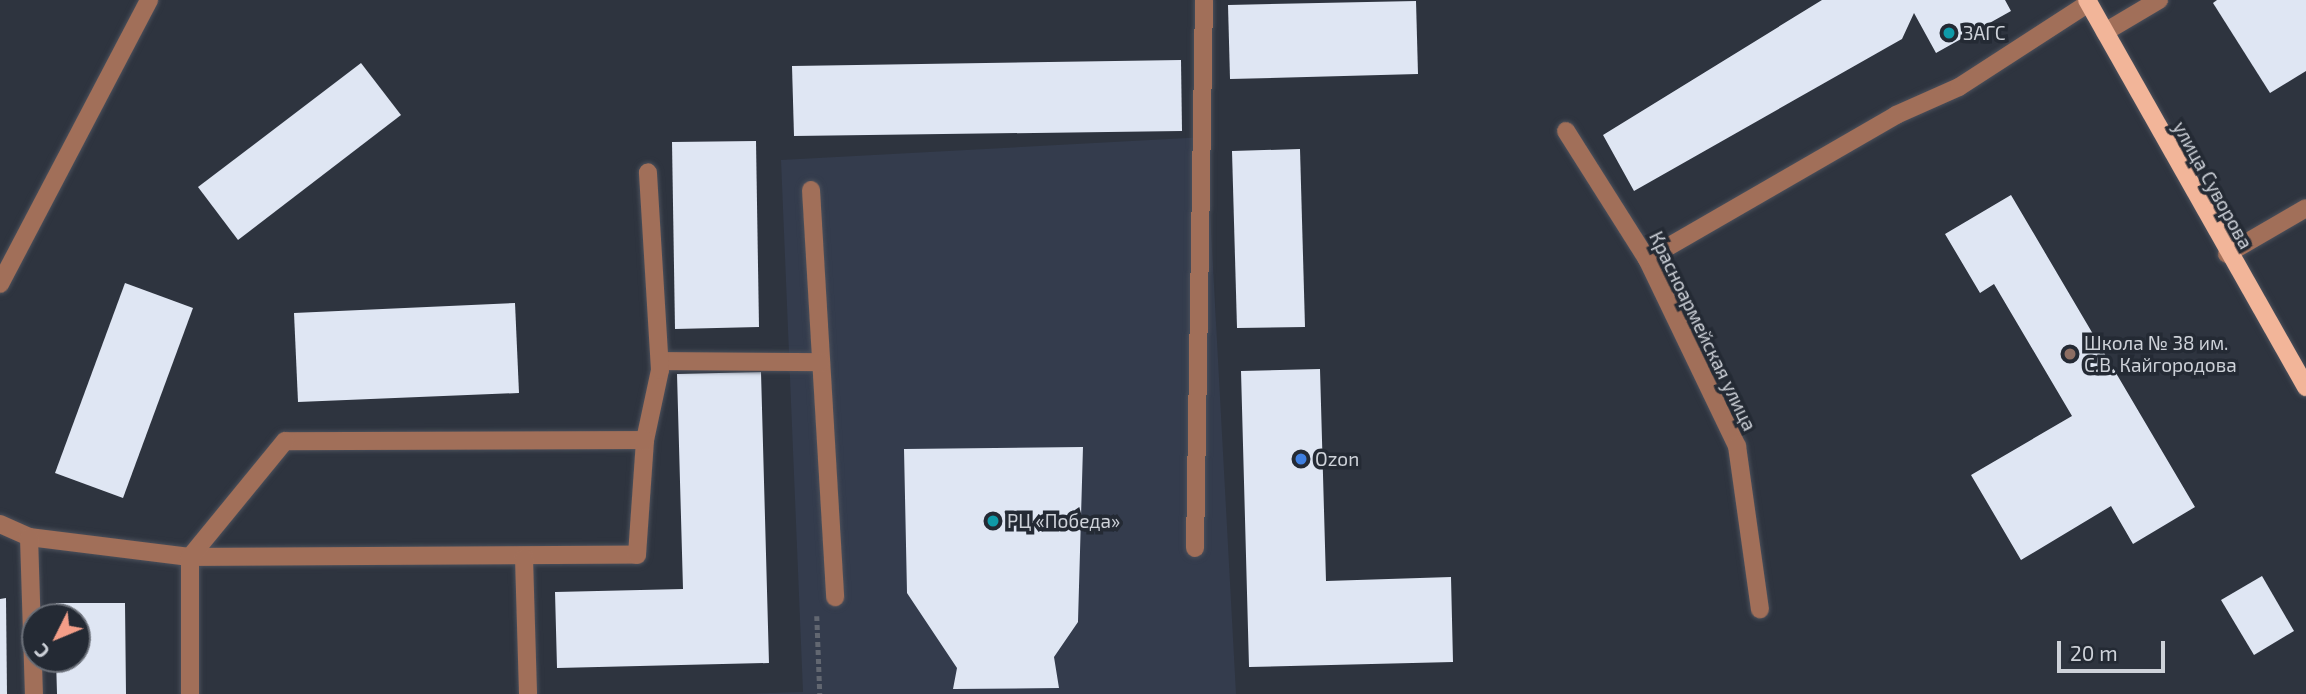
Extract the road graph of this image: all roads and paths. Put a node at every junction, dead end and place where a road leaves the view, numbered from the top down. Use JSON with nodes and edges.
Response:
{"nodes":[{"id":1,"x":1204,"y":0,"type":"edge"},
{"id":2,"x":2160,"y":0,"type":"edge"},
{"id":3,"x":2088,"y":1,"type":"edge"},
{"id":4,"x":142,"y":5,"type":"edge"},
{"id":5,"x":2105,"y":32,"type":"junction"},
{"id":6,"x":1566,"y":131,"type":"dead end"},
{"id":7,"x":648,"y":172,"type":"dead end"},
{"id":8,"x":811,"y":190,"type":"dead end"},
{"id":9,"x":2306,"y":208,"type":"edge"},
{"id":10,"x":2227,"y":254,"type":"junction"},
{"id":11,"x":1647,"y":259,"type":"junction"},
{"id":12,"x":0,"y":284,"type":"edge"},
{"id":13,"x":660,"y":361,"type":"junction"},
{"id":14,"x":821,"y":362,"type":"junction"},
{"id":15,"x":2306,"y":387,"type":"edge"},
{"id":16,"x":645,"y":440,"type":"junction"},
{"id":17,"x":0,"y":524,"type":"edge"},
{"id":18,"x":29,"y":537,"type":"junction"},
{"id":19,"x":1195,"y":548,"type":"dead end"},
{"id":20,"x":190,"y":557,"type":"junction"},
{"id":21,"x":524,"y":558,"type":"junction"},
{"id":22,"x":835,"y":597,"type":"joint"},
{"id":23,"x":1760,"y":609,"type":"dead end"},
{"id":24,"x":34,"y":694,"type":"edge"},
{"id":25,"x":190,"y":694,"type":"edge"},
{"id":26,"x":528,"y":694,"type":"edge"},
{"id":27,"x":820,"y":694,"type":"edge"}],
"edges":[{"from":1,"to":19,"type":"street"},
{"from":2,"to":5,"type":"street"},
{"from":3,"to":5,"type":"main road","name":"улица Суворова"},
{"from":3,"to":11,"type":"street"},
{"from":4,"to":12,"type":"street"},
{"from":5,"to":10,"type":"main road","name":"улица Суворова"},
{"from":6,"to":11,"type":"street","name":"Красноармейская улица"},
{"from":7,"to":13,"type":"street"},
{"from":8,"to":14,"type":"street"},
{"from":9,"to":10,"type":"street"},
{"from":10,"to":15,"type":"main road","name":"улица Суворова"},
{"from":11,"to":23,"type":"street","name":"Красноармейская улица"},
{"from":13,"to":14,"type":"street"},
{"from":13,"to":16,"type":"street"},
{"from":14,"to":22,"type":"street"},
{"from":16,"to":20,"type":"street"},
{"from":16,"to":21,"type":"street"},
{"from":17,"to":18,"type":"street"},
{"from":18,"to":20,"type":"street"},
{"from":18,"to":24,"type":"street"},
{"from":20,"to":21,"type":"street"},
{"from":20,"to":25,"type":"street"},
{"from":21,"to":26,"type":"street"},
{"from":22,"to":27,"type":"path"}]}
